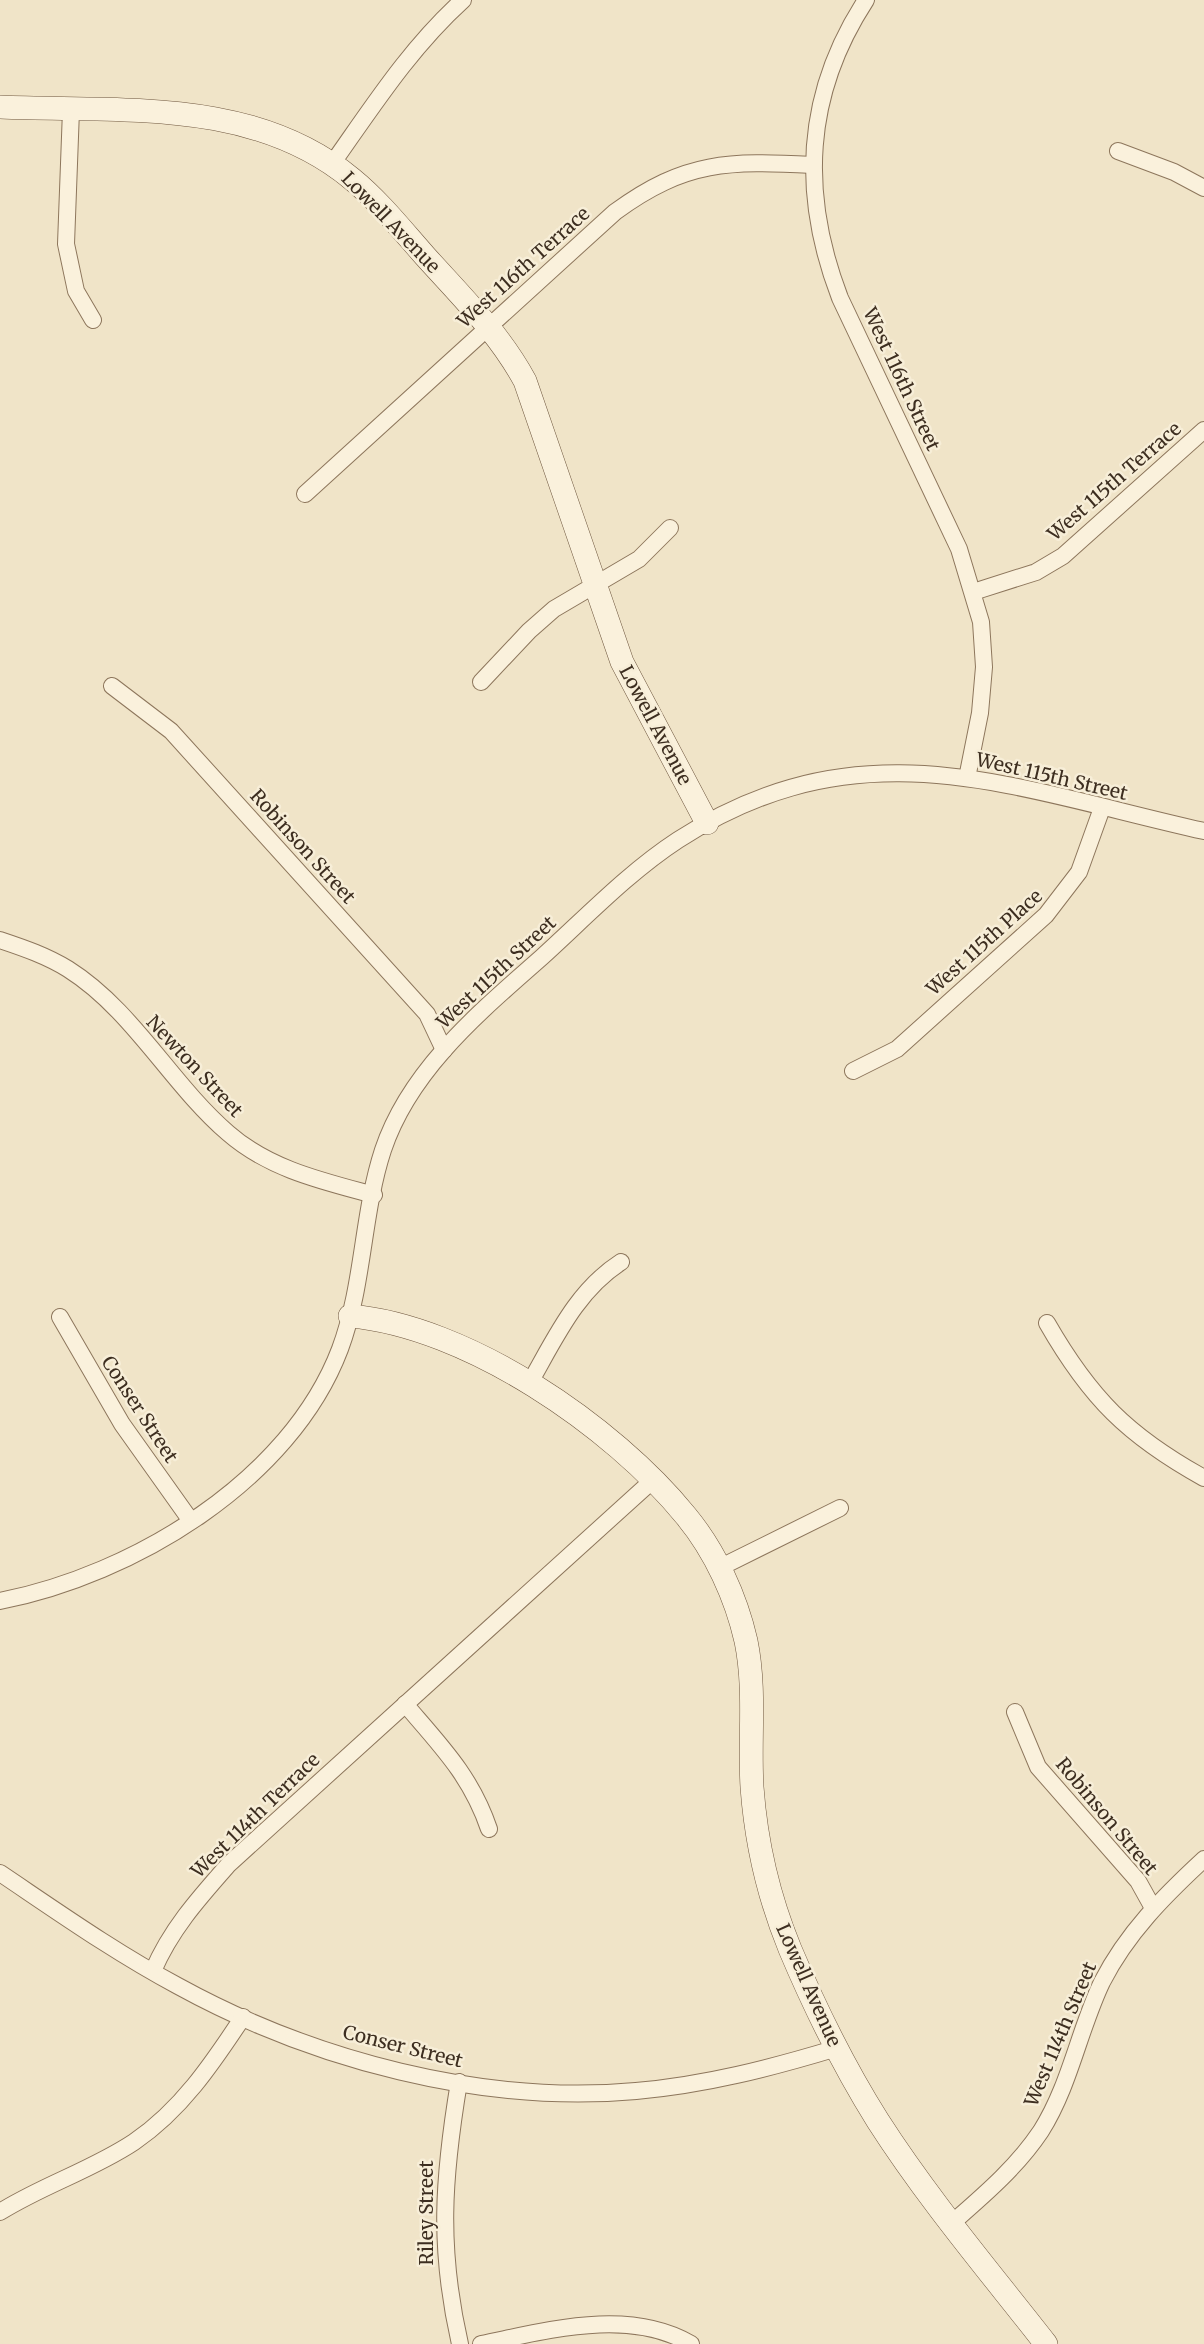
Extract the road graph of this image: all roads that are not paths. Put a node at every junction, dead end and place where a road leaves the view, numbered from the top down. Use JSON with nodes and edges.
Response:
{"nodes":[{"id":1,"x":463,"y":0,"type":"edge"},
{"id":2,"x":865,"y":0,"type":"edge"},
{"id":3,"x":0,"y":107,"type":"edge"},
{"id":4,"x":71,"y":110,"type":"junction"},
{"id":5,"x":1118,"y":151,"type":"dead end"},
{"id":6,"x":332,"y":164,"type":"junction"},
{"id":7,"x":813,"y":165,"type":"junction"},
{"id":8,"x":1204,"y":188,"type":"edge"},
{"id":9,"x":93,"y":320,"type":"dead end"},
{"id":10,"x":488,"y":327,"type":"junction"},
{"id":11,"x":1204,"y":430,"type":"edge"},
{"id":12,"x":304,"y":494,"type":"dead end"},
{"id":13,"x":670,"y":528,"type":"dead end"},
{"id":14,"x":594,"y":586,"type":"junction"},
{"id":15,"x":973,"y":592,"type":"junction"},
{"id":16,"x":481,"y":682,"type":"dead end"},
{"id":17,"x":112,"y":686,"type":"dead end"},
{"id":18,"x":967,"y":778,"type":"junction"},
{"id":19,"x":1102,"y":808,"type":"junction"},
{"id":20,"x":707,"y":823,"type":"junction"},
{"id":21,"x":1204,"y":831,"type":"edge"},
{"id":22,"x":0,"y":940,"type":"edge"},
{"id":23,"x":444,"y":1049,"type":"junction"},
{"id":24,"x":853,"y":1071,"type":"dead end"},
{"id":25,"x":374,"y":1195,"type":"junction"},
{"id":26,"x":621,"y":1262,"type":"dead end"},
{"id":27,"x":350,"y":1316,"type":"junction"},
{"id":28,"x":60,"y":1317,"type":"dead end"},
{"id":29,"x":1047,"y":1323,"type":"dead end"},
{"id":30,"x":529,"y":1384,"type":"junction"},
{"id":31,"x":1204,"y":1478,"type":"edge"},
{"id":32,"x":653,"y":1480,"type":"junction"},
{"id":33,"x":840,"y":1508,"type":"dead end"},
{"id":34,"x":191,"y":1521,"type":"junction"},
{"id":35,"x":719,"y":1568,"type":"junction"},
{"id":36,"x":0,"y":1601,"type":"edge"},
{"id":37,"x":405,"y":1704,"type":"junction"},
{"id":38,"x":1015,"y":1712,"type":"dead end"},
{"id":39,"x":489,"y":1829,"type":"dead end"},
{"id":40,"x":1204,"y":1859,"type":"edge"},
{"id":41,"x":0,"y":1873,"type":"edge"},
{"id":42,"x":1153,"y":1908,"type":"junction"},
{"id":43,"x":153,"y":1971,"type":"junction"},
{"id":44,"x":243,"y":2017,"type":"junction"},
{"id":45,"x":837,"y":2048,"type":"junction"},
{"id":46,"x":459,"y":2082,"type":"junction"},
{"id":47,"x":0,"y":2212,"type":"edge"},
{"id":48,"x":952,"y":2223,"type":"junction"},
{"id":49,"x":460,"y":2344,"type":"edge"},
{"id":50,"x":481,"y":2344,"type":"edge"},
{"id":51,"x":691,"y":2344,"type":"edge"},
{"id":52,"x":1046,"y":2344,"type":"edge"}],
"edges":[{"from":1,"to":6,"type":"street"},
{"from":2,"to":7,"type":"street","name":"West 116th Street"},
{"from":3,"to":4,"type":"street","name":"Lowell Avenue"},
{"from":4,"to":6,"type":"street","name":"Lowell Avenue"},
{"from":4,"to":9,"type":"street"},
{"from":5,"to":8,"type":"street"},
{"from":6,"to":10,"type":"street","name":"Lowell Avenue"},
{"from":7,"to":10,"type":"street","name":"West 116th Terrace"},
{"from":7,"to":15,"type":"street","name":"West 116th Street"},
{"from":10,"to":12,"type":"street","name":"West 116th Terrace"},
{"from":10,"to":14,"type":"street","name":"Lowell Avenue"},
{"from":11,"to":15,"type":"street","name":"West 115th Terrace"},
{"from":13,"to":14,"type":"street"},
{"from":14,"to":16,"type":"street"},
{"from":14,"to":20,"type":"street","name":"Lowell Avenue"},
{"from":15,"to":18,"type":"street","name":"West 116th Street"},
{"from":17,"to":23,"type":"street","name":"Robinson Street"},
{"from":18,"to":19,"type":"street","name":"West 115th Street"},
{"from":18,"to":20,"type":"street","name":"West 115th Street"},
{"from":19,"to":21,"type":"street","name":"West 115th Street"},
{"from":19,"to":24,"type":"street","name":"West 115th Place"},
{"from":20,"to":23,"type":"street","name":"West 115th Street"},
{"from":22,"to":25,"type":"street","name":"Newton Street"},
{"from":23,"to":25,"type":"street","name":"West 115th Street"},
{"from":25,"to":27,"type":"street","name":"West 115th Street"},
{"from":26,"to":30,"type":"street"},
{"from":27,"to":30,"type":"street","name":"Lowell Avenue"},
{"from":27,"to":34,"type":"street","name":"West 115th Street"},
{"from":28,"to":34,"type":"street","name":"Conser Street"},
{"from":29,"to":31,"type":"street"},
{"from":30,"to":32,"type":"street","name":"Lowell Avenue"},
{"from":32,"to":35,"type":"street","name":"Lowell Avenue"},
{"from":32,"to":37,"type":"street","name":"West 114th Terrace"},
{"from":33,"to":35,"type":"street"},
{"from":34,"to":36,"type":"street","name":"West 115th Street"},
{"from":35,"to":45,"type":"street","name":"Lowell Avenue"},
{"from":37,"to":39,"type":"street"},
{"from":37,"to":43,"type":"street","name":"West 114th Terrace"},
{"from":38,"to":42,"type":"street","name":"Robinson Street"},
{"from":40,"to":42,"type":"street","name":"West 114th Street"},
{"from":41,"to":43,"type":"street","name":"Conser Street"},
{"from":42,"to":48,"type":"street","name":"West 114th Street"},
{"from":43,"to":44,"type":"street","name":"Conser Street"},
{"from":44,"to":46,"type":"street","name":"Conser Street"},
{"from":44,"to":47,"type":"street"},
{"from":45,"to":46,"type":"street","name":"Conser Street"},
{"from":45,"to":48,"type":"street","name":"Lowell Avenue"},
{"from":46,"to":49,"type":"street","name":"Riley Street"},
{"from":48,"to":52,"type":"street","name":"Lowell Avenue"},
{"from":50,"to":51,"type":"street"}]}
